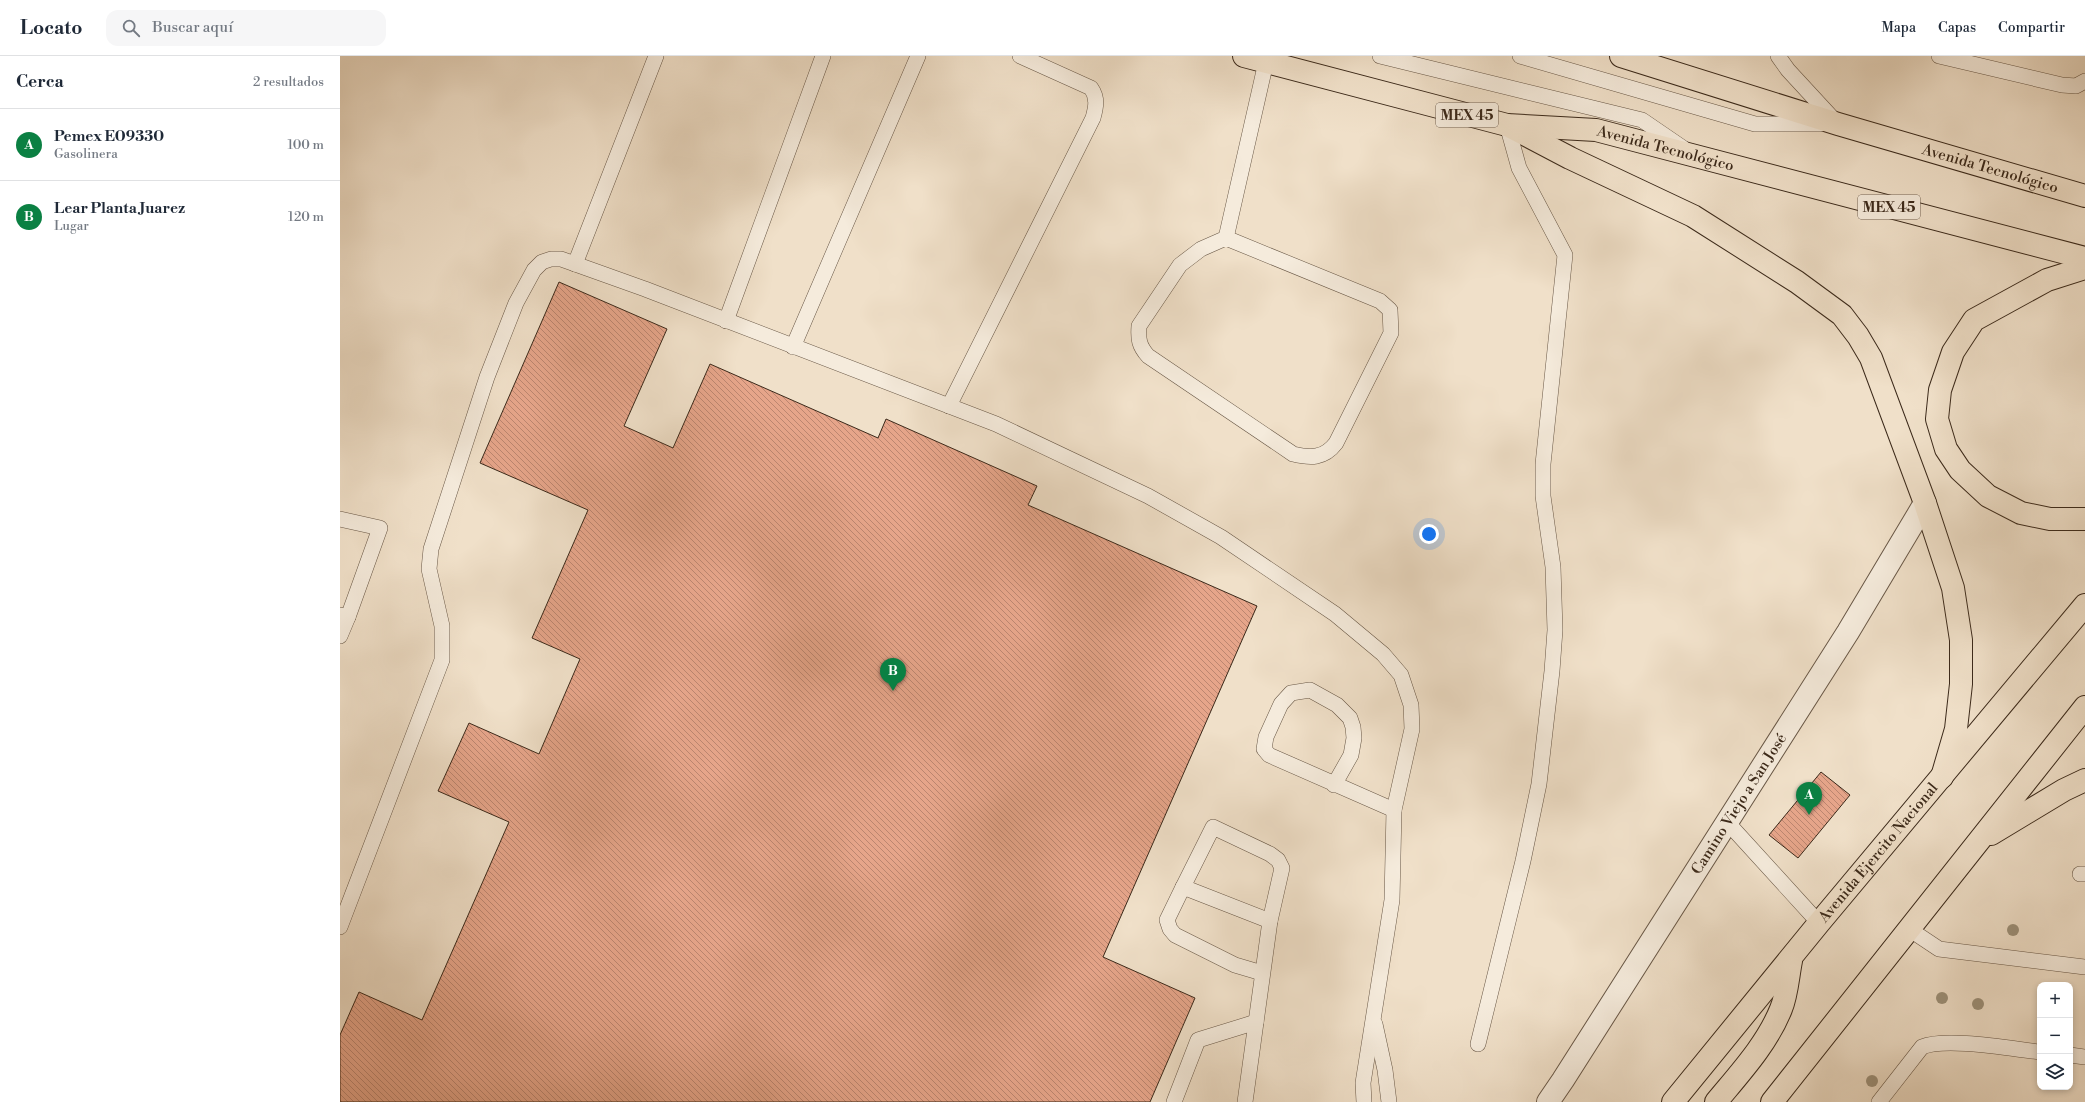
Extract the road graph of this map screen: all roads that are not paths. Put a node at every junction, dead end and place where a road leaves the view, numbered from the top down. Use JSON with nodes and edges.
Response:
{"nodes":[{"id":1,"x":656,"y":56,"type":"edge"},
{"id":2,"x":823,"y":56,"type":"edge"},
{"id":3,"x":918,"y":56,"type":"edge"},
{"id":4,"x":1020,"y":56,"type":"edge"},
{"id":5,"x":1244,"y":56,"type":"edge"},
{"id":6,"x":1380,"y":56,"type":"edge"},
{"id":7,"x":1520,"y":56,"type":"edge"},
{"id":8,"x":1778,"y":56,"type":"edge"},
{"id":9,"x":1939,"y":56,"type":"edge"},
{"id":10,"x":1637,"y":58,"type":"edge"},
{"id":11,"x":1266,"y":62,"type":"junction"},
{"id":12,"x":2085,"y":81,"type":"edge"},
{"id":13,"x":1838,"y":124,"type":"junction"},
{"id":14,"x":1507,"y":125,"type":"junction"},
{"id":15,"x":1693,"y":155,"type":"junction"},
{"id":16,"x":2085,"y":196,"type":"edge"},
{"id":17,"x":1226,"y":238,"type":"junction"},
{"id":18,"x":2085,"y":258,"type":"edge"},
{"id":19,"x":575,"y":264,"type":"junction"},
{"id":20,"x":2085,"y":268,"type":"edge"},
{"id":21,"x":726,"y":321,"type":"junction"},
{"id":22,"x":793,"y":347,"type":"junction"},
{"id":23,"x":949,"y":406,"type":"junction"},
{"id":24,"x":1925,"y":503,"type":"junction"},
{"id":25,"x":340,"y":518,"type":"edge"},
{"id":26,"x":2085,"y":519,"type":"edge"},
{"id":27,"x":2085,"y":605,"type":"edge"},
{"id":28,"x":344,"y":616,"type":"edge"},
{"id":29,"x":340,"y":636,"type":"edge"},
{"id":30,"x":2085,"y":707,"type":"edge"},
{"id":31,"x":1942,"y":777,"type":"junction"},
{"id":32,"x":2085,"y":780,"type":"edge"},
{"id":33,"x":1334,"y":785,"type":"junction"},
{"id":34,"x":1394,"y":810,"type":"junction"},
{"id":35,"x":1727,"y":822,"type":"junction"},
{"id":36,"x":1979,"y":840,"type":"junction"},
{"id":37,"x":1183,"y":887,"type":"junction"},
{"id":38,"x":1270,"y":921,"type":"junction"},
{"id":39,"x":1819,"y":923,"type":"junction"},
{"id":40,"x":340,"y":927,"type":"edge"},
{"id":41,"x":1909,"y":929,"type":"junction"},
{"id":42,"x":1792,"y":958,"type":"junction"},
{"id":43,"x":2085,"y":967,"type":"edge"},
{"id":44,"x":1262,"y":973,"type":"junction"},
{"id":45,"x":1373,"y":1015,"type":"junction"},
{"id":46,"x":1256,"y":1022,"type":"junction"},
{"id":47,"x":1478,"y":1044,"type":"dead end"},
{"id":48,"x":2037,"y":1052,"type":"edge"},
{"id":49,"x":2073,"y":1055,"type":"edge"},
{"id":50,"x":2085,"y":1057,"type":"edge"},
{"id":51,"x":1174,"y":1102,"type":"edge"},
{"id":52,"x":1245,"y":1102,"type":"edge"},
{"id":53,"x":1364,"y":1102,"type":"edge"},
{"id":54,"x":1389,"y":1102,"type":"edge"},
{"id":55,"x":1548,"y":1102,"type":"edge"},
{"id":56,"x":1673,"y":1102,"type":"edge"},
{"id":57,"x":1716,"y":1102,"type":"edge"},
{"id":58,"x":1772,"y":1102,"type":"edge"},
{"id":59,"x":1879,"y":1102,"type":"edge"}],
"edges":[{"from":1,"to":19,"type":"lane"},
{"from":2,"to":21,"type":"lane"},
{"from":3,"to":22,"type":"lane"},
{"from":4,"to":23,"type":"lane"},
{"from":5,"to":11,"type":"main road","name":"Avenida Tecnológico","number":"MEX 45"},
{"from":6,"to":15,"type":"lane"},
{"from":7,"to":13,"type":"lane"},
{"from":8,"to":13,"type":"lane"},
{"from":9,"to":12,"type":"lane"},
{"from":10,"to":13,"type":"main road","name":"Avenida Tecnológico"},
{"from":11,"to":14,"type":"main road","name":"Avenida Tecnológico","number":"MEX 45"},
{"from":11,"to":17,"type":"lane"},
{"from":13,"to":16,"type":"main road","name":"Avenida Tecnológico"},
{"from":14,"to":15,"type":"main road","name":"Avenida Tecnológico","number":"MEX 45"},
{"from":14,"to":24,"type":"main road"},
{"from":14,"to":47,"type":"lane"},
{"from":15,"to":18,"type":"main road","name":"Avenida Tecnológico","number":"MEX 45"},
{"from":17,"to":17,"type":"lane"},
{"from":19,"to":21,"type":"lane"},
{"from":19,"to":40,"type":"lane"},
{"from":20,"to":26,"type":"main road"},
{"from":21,"to":22,"type":"lane"},
{"from":22,"to":23,"type":"lane"},
{"from":23,"to":34,"type":"lane"},
{"from":24,"to":31,"type":"main road"},
{"from":24,"to":35,"type":"street","name":"Camino Viejo a San José"},
{"from":25,"to":28,"type":"lane"},
{"from":27,"to":31,"type":"main road","name":"Avenida Ejercito Nacional"},
{"from":28,"to":29,"type":"lane"},
{"from":30,"to":36,"type":"main road"},
{"from":31,"to":39,"type":"main road","name":"Avenida Ejercito Nacional"},
{"from":32,"to":36,"type":"main road"},
{"from":33,"to":33,"type":"lane"},
{"from":33,"to":34,"type":"lane"},
{"from":34,"to":45,"type":"lane"},
{"from":35,"to":39,"type":"lane"},
{"from":35,"to":55,"type":"street","name":"Camino Viejo a San José"},
{"from":36,"to":41,"type":"main road"},
{"from":37,"to":38,"type":"lane"},
{"from":37,"to":38,"type":"lane"},
{"from":37,"to":44,"type":"lane"},
{"from":38,"to":44,"type":"lane"},
{"from":39,"to":42,"type":"main road","name":"Avenida Ejercito Nacional"},
{"from":41,"to":43,"type":"lane"},
{"from":41,"to":58,"type":"main road"},
{"from":42,"to":56,"type":"main road","name":"Avenida Ejercito Nacional"},
{"from":42,"to":57,"type":"main road"},
{"from":44,"to":46,"type":"lane"},
{"from":45,"to":53,"type":"lane"},
{"from":45,"to":54,"type":"lane"},
{"from":46,"to":51,"type":"lane"},
{"from":46,"to":52,"type":"lane"},
{"from":48,"to":59,"type":"lane"},
{"from":49,"to":50,"type":"lane"}]}
